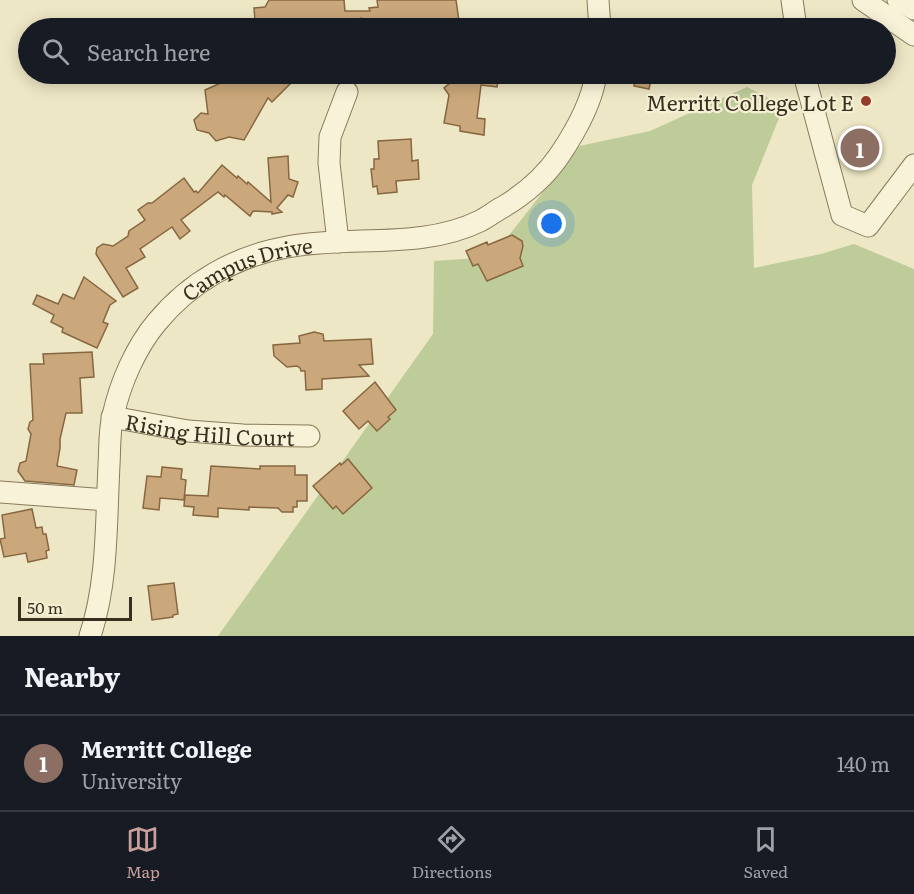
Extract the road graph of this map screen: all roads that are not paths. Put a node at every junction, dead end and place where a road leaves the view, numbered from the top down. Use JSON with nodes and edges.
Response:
{"nodes":[{"id":1,"x":598,"y":0,"type":"edge"},
{"id":2,"x":792,"y":0,"type":"edge"},
{"id":3,"x":863,"y":0,"type":"edge"},
{"id":4,"x":898,"y":0,"type":"edge"},
{"id":5,"x":914,"y":9,"type":"edge"},
{"id":6,"x":599,"y":18,"type":"edge"},
{"id":7,"x":795,"y":18,"type":"edge"},
{"id":8,"x":889,"y":18,"type":"edge"},
{"id":9,"x":896,"y":23,"type":"edge"},
{"id":10,"x":914,"y":35,"type":"edge"},
{"id":11,"x":593,"y":84,"type":"edge"},
{"id":12,"x":807,"y":84,"type":"edge"},
{"id":13,"x":347,"y":92,"type":"dead end"},
{"id":14,"x":914,"y":165,"type":"edge"},
{"id":15,"x":338,"y":242,"type":"junction"},
{"id":16,"x":112,"y":417,"type":"junction"},
{"id":17,"x":309,"y":436,"type":"dead end"},
{"id":18,"x":0,"y":492,"type":"edge"},
{"id":19,"x":107,"y":500,"type":"junction"},
{"id":20,"x":90,"y":636,"type":"edge"}],
"edges":[{"from":1,"to":6,"type":"street"},
{"from":2,"to":7,"type":"street"},
{"from":3,"to":8,"type":"street"},
{"from":4,"to":5,"type":"street"},
{"from":9,"to":10,"type":"street"},
{"from":11,"to":15,"type":"street","name":"Campus Drive"},
{"from":12,"to":14,"type":"street"},
{"from":13,"to":15,"type":"street"},
{"from":15,"to":16,"type":"street","name":"Campus Drive"},
{"from":16,"to":17,"type":"street","name":"Rising Hill Court"},
{"from":16,"to":19,"type":"street","name":"Campus Drive"},
{"from":18,"to":19,"type":"street"},
{"from":19,"to":20,"type":"street","name":"Campus Drive"}]}
